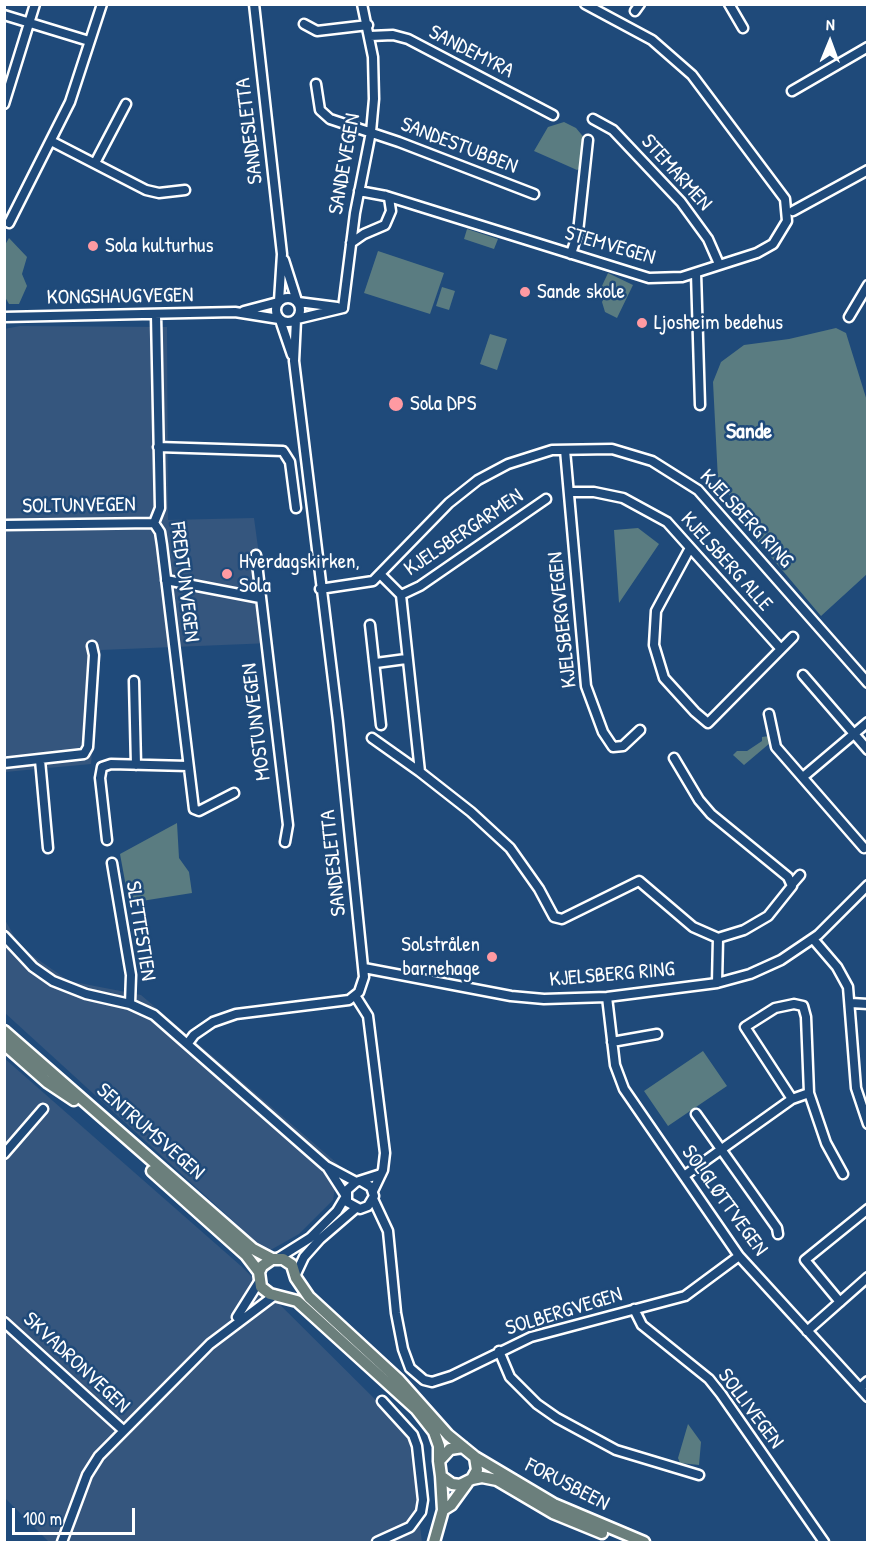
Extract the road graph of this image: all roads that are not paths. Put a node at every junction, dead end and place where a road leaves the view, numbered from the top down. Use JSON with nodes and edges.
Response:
{"nodes":[{"id":1,"x":35,"y":4,"type":"edge"},
{"id":2,"x":102,"y":4,"type":"edge"},
{"id":3,"x":254,"y":4,"type":"edge"},
{"id":4,"x":362,"y":4,"type":"edge"},
{"id":5,"x":585,"y":4,"type":"edge"},
{"id":6,"x":729,"y":4,"type":"edge"},
{"id":7,"x":4,"y":15,"type":"edge"},
{"id":8,"x":29,"y":23,"type":"junction"},
{"id":9,"x":304,"y":24,"type":"dead end"},
{"id":10,"x":368,"y":25,"type":"junction"},
{"id":11,"x":743,"y":28,"type":"dead end"},
{"id":12,"x":370,"y":36,"type":"junction"},
{"id":13,"x":89,"y":41,"type":"junction"},
{"id":14,"x":867,"y":47,"type":"edge"},
{"id":15,"x":316,"y":84,"type":"dead end"},
{"id":16,"x":792,"y":91,"type":"dead end"},
{"id":17,"x":4,"y":104,"type":"edge"},
{"id":18,"x":126,"y":104,"type":"dead end"},
{"id":19,"x":553,"y":115,"type":"dead end"},
{"id":20,"x":593,"y":119,"type":"dead end"},
{"id":21,"x":371,"y":132,"type":"junction"},
{"id":22,"x":588,"y":140,"type":"dead end"},
{"id":23,"x":51,"y":141,"type":"junction"},
{"id":24,"x":95,"y":163,"type":"junction"},
{"id":25,"x":867,"y":170,"type":"edge"},
{"id":26,"x":185,"y":190,"type":"dead end"},
{"id":27,"x":359,"y":191,"type":"junction"},
{"id":28,"x":534,"y":194,"type":"dead end"},
{"id":29,"x":386,"y":196,"type":"junction"},
{"id":30,"x":793,"y":211,"type":"dead end"},
{"id":31,"x":9,"y":223,"type":"dead end"},
{"id":32,"x":351,"y":243,"type":"junction"},
{"id":33,"x":282,"y":254,"type":"junction"},
{"id":34,"x":571,"y":254,"type":"junction"},
{"id":35,"x":719,"y":264,"type":"junction"},
{"id":36,"x":696,"y":273,"type":"junction"},
{"id":37,"x":867,"y":285,"type":"edge"},
{"id":38,"x":278,"y":302,"type":"junction"},
{"id":39,"x":297,"y":302,"type":"junction"},
{"id":40,"x":344,"y":308,"type":"junction"},
{"id":41,"x":235,"y":312,"type":"junction"},
{"id":42,"x":156,"y":315,"type":"junction"},
{"id":43,"x":4,"y":317,"type":"edge"},
{"id":44,"x":849,"y":317,"type":"dead end"},
{"id":45,"x":296,"y":319,"type":"junction"},
{"id":46,"x":280,"y":320,"type":"junction"},
{"id":47,"x":294,"y":361,"type":"junction"},
{"id":48,"x":700,"y":405,"type":"dead end"},
{"id":49,"x":158,"y":447,"type":"junction"},
{"id":50,"x":565,"y":450,"type":"junction"},
{"id":51,"x":570,"y":492,"type":"junction"},
{"id":52,"x":546,"y":499,"type":"dead end"},
{"id":53,"x":296,"y":508,"type":"dead end"},
{"id":54,"x":154,"y":523,"type":"junction"},
{"id":55,"x":4,"y":525,"type":"edge"},
{"id":56,"x":690,"y":548,"type":"junction"},
{"id":57,"x":256,"y":555,"type":"dead end"},
{"id":58,"x":381,"y":575,"type":"junction"},
{"id":59,"x":166,"y":580,"type":"junction"},
{"id":60,"x":320,"y":589,"type":"junction"},
{"id":61,"x":401,"y":595,"type":"junction"},
{"id":62,"x":260,"y":598,"type":"junction"},
{"id":63,"x":370,"y":625,"type":"dead end"},
{"id":64,"x":793,"y":637,"type":"dead end"},
{"id":65,"x":92,"y":646,"type":"dead end"},
{"id":66,"x":780,"y":648,"type":"junction"},
{"id":67,"x":406,"y":659,"type":"junction"},
{"id":68,"x":376,"y":663,"type":"junction"},
{"id":69,"x":803,"y":675,"type":"dead end"},
{"id":70,"x":134,"y":681,"type":"dead end"},
{"id":71,"x":867,"y":683,"type":"edge"},
{"id":72,"x":769,"y":714,"type":"dead end"},
{"id":73,"x":867,"y":722,"type":"edge"},
{"id":74,"x":381,"y":725,"type":"dead end"},
{"id":75,"x":640,"y":730,"type":"dead end"},
{"id":76,"x":854,"y":734,"type":"junction"},
{"id":77,"x":372,"y":738,"type":"dead end"},
{"id":78,"x":867,"y":750,"type":"edge"},
{"id":79,"x":674,"y":758,"type":"dead end"},
{"id":80,"x":40,"y":760,"type":"junction"},
{"id":81,"x":4,"y":763,"type":"edge"},
{"id":82,"x":136,"y":765,"type":"junction"},
{"id":83,"x":188,"y":766,"type":"junction"},
{"id":84,"x":420,"y":772,"type":"junction"},
{"id":85,"x":803,"y":777,"type":"junction"},
{"id":86,"x":234,"y":794,"type":"dead end"},
{"id":87,"x":107,"y":840,"type":"dead end"},
{"id":88,"x":285,"y":842,"type":"dead end"},
{"id":89,"x":48,"y":848,"type":"dead end"},
{"id":90,"x":864,"y":848,"type":"dead end"},
{"id":91,"x":112,"y":863,"type":"dead end"},
{"id":92,"x":800,"y":875,"type":"dead end"},
{"id":93,"x":793,"y":883,"type":"junction"},
{"id":94,"x":867,"y":885,"type":"edge"},
{"id":95,"x":4,"y":936,"type":"edge"},
{"id":96,"x":718,"y":938,"type":"junction"},
{"id":97,"x":813,"y":939,"type":"junction"},
{"id":98,"x":364,"y":968,"type":"junction"},
{"id":99,"x":717,"y":983,"type":"junction"},
{"id":100,"x":356,"y":997,"type":"junction"},
{"id":101,"x":607,"y":997,"type":"junction"},
{"id":102,"x":851,"y":1003,"type":"junction"},
{"id":103,"x":130,"y":1004,"type":"junction"},
{"id":104,"x":867,"y":1004,"type":"edge"},
{"id":105,"x":4,"y":1031,"type":"edge"},
{"id":106,"x":657,"y":1034,"type":"dead end"},
{"id":107,"x":612,"y":1042,"type":"junction"},
{"id":108,"x":188,"y":1043,"type":"junction"},
{"id":109,"x":4,"y":1044,"type":"edge"},
{"id":110,"x":809,"y":1093,"type":"junction"},
{"id":111,"x":792,"y":1099,"type":"junction"},
{"id":112,"x":43,"y":1109,"type":"dead end"},
{"id":113,"x":696,"y":1114,"type":"dead end"},
{"id":114,"x":867,"y":1124,"type":"edge"},
{"id":115,"x":722,"y":1150,"type":"junction"},
{"id":116,"x":4,"y":1154,"type":"edge"},
{"id":117,"x":326,"y":1166,"type":"junction"},
{"id":118,"x":381,"y":1174,"type":"junction"},
{"id":119,"x":843,"y":1174,"type":"dead end"},
{"id":120,"x":684,"y":1176,"type":"junction"},
{"id":121,"x":359,"y":1182,"type":"junction"},
{"id":122,"x":373,"y":1195,"type":"junction"},
{"id":123,"x":346,"y":1196,"type":"junction"},
{"id":124,"x":360,"y":1208,"type":"junction"},
{"id":125,"x":867,"y":1209,"type":"edge"},
{"id":126,"x":382,"y":1215,"type":"junction"},
{"id":127,"x":777,"y":1234,"type":"dead end"},
{"id":128,"x":739,"y":1256,"type":"junction"},
{"id":129,"x":275,"y":1258,"type":"junction"},
{"id":130,"x":296,"y":1276,"type":"junction"},
{"id":131,"x":259,"y":1277,"type":"junction"},
{"id":132,"x":867,"y":1277,"type":"edge"},
{"id":133,"x":278,"y":1295,"type":"junction"},
{"id":134,"x":840,"y":1302,"type":"junction"},
{"id":135,"x":634,"y":1309,"type":"junction"},
{"id":136,"x":4,"y":1322,"type":"edge"},
{"id":137,"x":227,"y":1329,"type":"junction"},
{"id":138,"x":807,"y":1331,"type":"junction"},
{"id":139,"x":499,"y":1351,"type":"junction"},
{"id":140,"x":867,"y":1381,"type":"edge"},
{"id":141,"x":860,"y":1388,"type":"junction"},
{"id":142,"x":867,"y":1397,"type":"edge"},
{"id":143,"x":382,"y":1401,"type":"dead end"},
{"id":144,"x":123,"y":1430,"type":"junction"},
{"id":145,"x":463,"y":1447,"type":"junction"},
{"id":146,"x":475,"y":1457,"type":"junction"},
{"id":147,"x":439,"y":1461,"type":"junction"},
{"id":148,"x":699,"y":1474,"type":"dead end"},
{"id":149,"x":441,"y":1476,"type":"junction"},
{"id":150,"x":469,"y":1481,"type":"junction"},
{"id":151,"x":443,"y":1510,"type":"junction"},
{"id":152,"x":62,"y":1542,"type":"edge"},
{"id":153,"x":377,"y":1542,"type":"edge"},
{"id":154,"x":434,"y":1542,"type":"edge"},
{"id":155,"x":639,"y":1542,"type":"edge"},
{"id":156,"x":644,"y":1542,"type":"edge"},
{"id":157,"x":824,"y":1542,"type":"edge"}],
"edges":[{"from":1,"to":8,"type":"street"},
{"from":2,"to":13,"type":"street"},
{"from":3,"to":33,"type":"street","name":"SANDESLETTA"},
{"from":4,"to":10,"type":"street","name":"SANDEVEGEN"},
{"from":5,"to":35,"type":"street","name":"STEMVEGEN"},
{"from":6,"to":11,"type":"street"},
{"from":7,"to":8,"type":"street"},
{"from":8,"to":13,"type":"street"},
{"from":8,"to":17,"type":"street"},
{"from":9,"to":10,"type":"street"},
{"from":10,"to":12,"type":"street","name":"SANDEVEGEN"},
{"from":12,"to":19,"type":"street","name":"SANDEMYRA"},
{"from":12,"to":21,"type":"street","name":"SANDEVEGEN"},
{"from":13,"to":23,"type":"street"},
{"from":14,"to":16,"type":"street"},
{"from":15,"to":21,"type":"street","name":"SANDESTUBBEN"},
{"from":18,"to":24,"type":"street"},
{"from":20,"to":35,"type":"street","name":"STEMARMEN"},
{"from":21,"to":27,"type":"street","name":"SANDEVEGEN"},
{"from":21,"to":28,"type":"street","name":"SANDESTUBBEN"},
{"from":22,"to":34,"type":"street"},
{"from":23,"to":24,"type":"street"},
{"from":23,"to":31,"type":"street"},
{"from":24,"to":26,"type":"street"},
{"from":25,"to":30,"type":"street"},
{"from":27,"to":29,"type":"street","name":"STEMVEGEN"},
{"from":27,"to":32,"type":"street","name":"SANDEVEGEN"},
{"from":29,"to":32,"type":"street"},
{"from":29,"to":34,"type":"street","name":"STEMVEGEN"},
{"from":32,"to":40,"type":"street","name":"SANDEVEGEN"},
{"from":33,"to":38,"type":"street","name":"SANDESLETTA"},
{"from":33,"to":39,"type":"street","name":"SANDESLETTA"},
{"from":34,"to":36,"type":"street","name":"STEMVEGEN"},
{"from":35,"to":36,"type":"street","name":"STEMVEGEN"},
{"from":36,"to":48,"type":"street"},
{"from":37,"to":44,"type":"street"},
{"from":38,"to":39,"type":"street"},
{"from":38,"to":41,"type":"street","name":"KONGSHAUGVEGEN"},
{"from":38,"to":46,"type":"street","name":"SANDESLETTA"},
{"from":39,"to":40,"type":"street"},
{"from":39,"to":45,"type":"street","name":"SANDESLETTA"},
{"from":40,"to":45,"type":"street"},
{"from":41,"to":42,"type":"street","name":"KONGSHAUGVEGEN"},
{"from":41,"to":46,"type":"street","name":"KONGSHAUGVEGEN"},
{"from":42,"to":43,"type":"street","name":"KONGSHAUGVEGEN"},
{"from":42,"to":49,"type":"street","name":"FREDTUNVEGEN"},
{"from":45,"to":46,"type":"street"},
{"from":45,"to":47,"type":"street","name":"SANDESLETTA"},
{"from":46,"to":47,"type":"street","name":"SANDESLETTA"},
{"from":47,"to":60,"type":"street","name":"SANDESLETTA"},
{"from":49,"to":53,"type":"street"},
{"from":49,"to":54,"type":"street","name":"FREDTUNVEGEN"},
{"from":50,"to":51,"type":"street","name":"KJELSBERGVEGEN"},
{"from":50,"to":58,"type":"street","name":"KJELSBERG RING"},
{"from":50,"to":71,"type":"street","name":"KJELSBERG RING"},
{"from":51,"to":56,"type":"street","name":"KJELSBERG ALLE"},
{"from":51,"to":75,"type":"street","name":"KJELSBERGVEGEN"},
{"from":52,"to":61,"type":"street","name":"KJELSBERGARMEN"},
{"from":54,"to":55,"type":"street","name":"SOLTUNVEGEN"},
{"from":54,"to":59,"type":"street","name":"FREDTUNVEGEN"},
{"from":56,"to":66,"type":"street","name":"KJELSBERG ALLE"},
{"from":56,"to":66,"type":"street"},
{"from":57,"to":62,"type":"street","name":"MOSTUNVEGEN"},
{"from":58,"to":60,"type":"street","name":"KJELSBERG RING"},
{"from":58,"to":61,"type":"street"},
{"from":59,"to":62,"type":"street"},
{"from":59,"to":83,"type":"street","name":"FREDTUNVEGEN"},
{"from":60,"to":98,"type":"street","name":"SANDESLETTA"},
{"from":61,"to":67,"type":"street"},
{"from":62,"to":88,"type":"street","name":"MOSTUNVEGEN"},
{"from":63,"to":68,"type":"street"},
{"from":64,"to":66,"type":"street"},
{"from":65,"to":80,"type":"street"},
{"from":67,"to":68,"type":"street"},
{"from":67,"to":84,"type":"street"},
{"from":68,"to":74,"type":"street"},
{"from":69,"to":76,"type":"street"},
{"from":70,"to":82,"type":"street"},
{"from":72,"to":85,"type":"street"},
{"from":73,"to":76,"type":"street"},
{"from":76,"to":78,"type":"street"},
{"from":76,"to":85,"type":"street"},
{"from":77,"to":84,"type":"street"},
{"from":79,"to":93,"type":"street"},
{"from":80,"to":81,"type":"street"},
{"from":80,"to":89,"type":"street"},
{"from":82,"to":83,"type":"street"},
{"from":82,"to":87,"type":"street"},
{"from":83,"to":86,"type":"street","name":"FREDTUNVEGEN"},
{"from":84,"to":96,"type":"street"},
{"from":85,"to":90,"type":"street"},
{"from":91,"to":103,"type":"street","name":"SLETTESTIEN"},
{"from":92,"to":93,"type":"street"},
{"from":93,"to":96,"type":"street"},
{"from":94,"to":97,"type":"street","name":"KJELSBERG RING"},
{"from":95,"to":103,"type":"street"},
{"from":96,"to":99,"type":"street"},
{"from":97,"to":99,"type":"street","name":"KJELSBERG RING"},
{"from":97,"to":102,"type":"street"},
{"from":98,"to":100,"type":"street","name":"SANDESLETTA"},
{"from":98,"to":101,"type":"street","name":"KJELSBERG RING"},
{"from":99,"to":101,"type":"street","name":"KJELSBERG RING"},
{"from":100,"to":108,"type":"street"},
{"from":100,"to":118,"type":"street"},
{"from":101,"to":107,"type":"street","name":"SOLGLØTTVEGEN"},
{"from":102,"to":104,"type":"street"},
{"from":102,"to":114,"type":"street"},
{"from":103,"to":108,"type":"street"},
{"from":105,"to":129,"type":"main road","name":"SENTRUMSVEGEN"},
{"from":106,"to":107,"type":"street"},
{"from":107,"to":120,"type":"street","name":"SOLGLØTTVEGEN"},
{"from":108,"to":117,"type":"street"},
{"from":109,"to":131,"type":"main road","name":"SENTRUMSVEGEN"},
{"from":110,"to":111,"type":"street"},
{"from":110,"to":111,"type":"street"},
{"from":110,"to":119,"type":"street"},
{"from":111,"to":115,"type":"street"},
{"from":112,"to":116,"type":"street"},
{"from":113,"to":115,"type":"street"},
{"from":115,"to":120,"type":"street"},
{"from":115,"to":127,"type":"street"},
{"from":117,"to":121,"type":"street"},
{"from":117,"to":123,"type":"street"},
{"from":118,"to":121,"type":"street"},
{"from":118,"to":122,"type":"street"},
{"from":120,"to":128,"type":"street","name":"SOLGLØTTVEGEN"},
{"from":121,"to":122,"type":"street"},
{"from":121,"to":123,"type":"street"},
{"from":122,"to":124,"type":"street"},
{"from":122,"to":126,"type":"street","name":"SOLBERGVEGEN"},
{"from":123,"to":124,"type":"street"},
{"from":123,"to":129,"type":"street"},
{"from":124,"to":126,"type":"street"},
{"from":124,"to":130,"type":"street"},
{"from":125,"to":134,"type":"street"},
{"from":126,"to":139,"type":"street","name":"SOLBERGVEGEN"},
{"from":128,"to":135,"type":"street","name":"SOLBERGVEGEN"},
{"from":128,"to":138,"type":"street","name":"SOLGLØTTVEGEN"},
{"from":129,"to":130,"type":"main road","name":"SENTRUMSVEGEN"},
{"from":129,"to":131,"type":"main road"},
{"from":130,"to":133,"type":"main road"},
{"from":130,"to":145,"type":"main road","name":"SENTRUMSVEGEN"},
{"from":131,"to":133,"type":"main road","name":"SENTRUMSVEGEN"},
{"from":131,"to":137,"type":"street"},
{"from":132,"to":134,"type":"street"},
{"from":133,"to":137,"type":"street"},
{"from":133,"to":147,"type":"main road","name":"SENTRUMSVEGEN"},
{"from":134,"to":138,"type":"street"},
{"from":135,"to":139,"type":"street","name":"SOLBERGVEGEN"},
{"from":135,"to":157,"type":"street","name":"SOLLIVEGEN"},
{"from":136,"to":144,"type":"street","name":"SKVADRONVEGEN"},
{"from":137,"to":144,"type":"street"},
{"from":138,"to":141,"type":"street","name":"SOLGLØTTVEGEN"},
{"from":139,"to":148,"type":"street"},
{"from":140,"to":141,"type":"street"},
{"from":141,"to":142,"type":"street","name":"SOLGLØTTVEGEN"},
{"from":143,"to":153,"type":"street"},
{"from":144,"to":152,"type":"street"},
{"from":145,"to":146,"type":"main road"},
{"from":145,"to":147,"type":"main road"},
{"from":146,"to":150,"type":"main road"},
{"from":146,"to":156,"type":"main road","name":"FORUSBEEN"},
{"from":147,"to":149,"type":"main road"},
{"from":149,"to":150,"type":"main road"},
{"from":149,"to":151,"type":"main road"},
{"from":150,"to":151,"type":"main road"},
{"from":150,"to":155,"type":"main road","name":"FORUSBEEN"},
{"from":151,"to":154,"type":"main road"}]}
